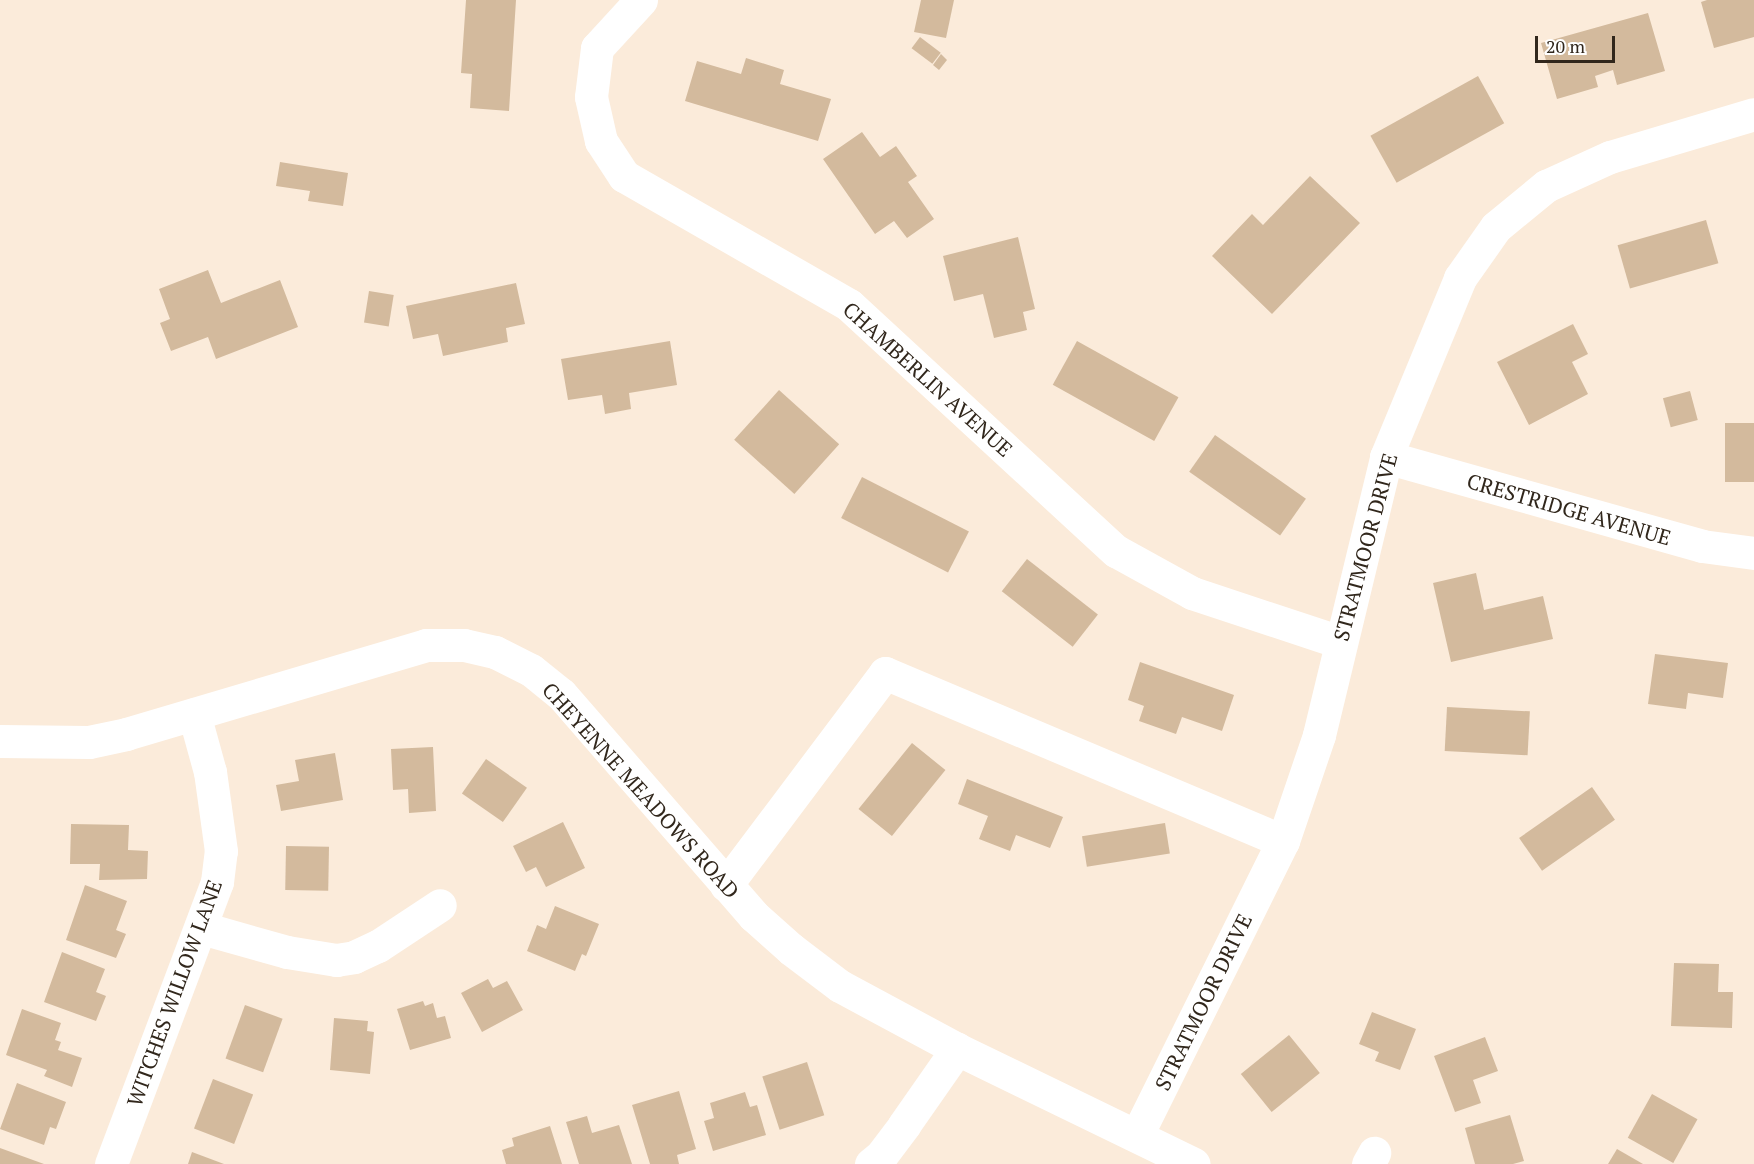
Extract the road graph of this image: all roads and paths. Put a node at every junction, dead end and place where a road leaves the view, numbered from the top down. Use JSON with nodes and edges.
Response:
{"nodes":[{"id":1,"x":640,"y":0,"type":"edge"},
{"id":2,"x":1754,"y":114,"type":"edge"},
{"id":3,"x":1386,"y":457,"type":"junction"},
{"id":4,"x":1754,"y":553,"type":"edge"},
{"id":5,"x":1340,"y":642,"type":"junction"},
{"id":6,"x":194,"y":714,"type":"junction"},
{"id":7,"x":0,"y":741,"type":"edge"},
{"id":8,"x":1283,"y":841,"type":"junction"},
{"id":9,"x":726,"y":885,"type":"junction"},
{"id":10,"x":440,"y":905,"type":"dead end"},
{"id":11,"x":202,"y":928,"type":"junction"},
{"id":12,"x":957,"y":1049,"type":"junction"},
{"id":13,"x":1137,"y":1135,"type":"junction"},
{"id":14,"x":111,"y":1164,"type":"edge"},
{"id":15,"x":871,"y":1164,"type":"edge"},
{"id":16,"x":1194,"y":1164,"type":"edge"}],
"edges":[{"from":1,"to":5,"type":"street","name":"CHAMBERLIN AVENUE"},
{"from":2,"to":3,"type":"street","name":"STRATMOOR DRIVE"},
{"from":3,"to":4,"type":"street","name":"CRESTRIDGE AVENUE"},
{"from":3,"to":5,"type":"street","name":"STRATMOOR DRIVE"},
{"from":5,"to":8,"type":"street","name":"STRATMOOR DRIVE"},
{"from":6,"to":7,"type":"street","name":"CHEYENNE MEADOWS ROAD"},
{"from":6,"to":9,"type":"street","name":"CHEYENNE MEADOWS ROAD"},
{"from":6,"to":11,"type":"street","name":"WITCHES WILLOW LANE"},
{"from":8,"to":9,"type":"street"},
{"from":8,"to":13,"type":"street","name":"STRATMOOR DRIVE"},
{"from":9,"to":12,"type":"street","name":"CHEYENNE MEADOWS ROAD"},
{"from":10,"to":11,"type":"street"},
{"from":11,"to":14,"type":"street","name":"WITCHES WILLOW LANE"},
{"from":12,"to":13,"type":"street","name":"CHEYENNE MEADOWS ROAD"},
{"from":12,"to":15,"type":"street"},
{"from":13,"to":16,"type":"street","name":"CHEYENNE MEADOWS ROAD"}]}
